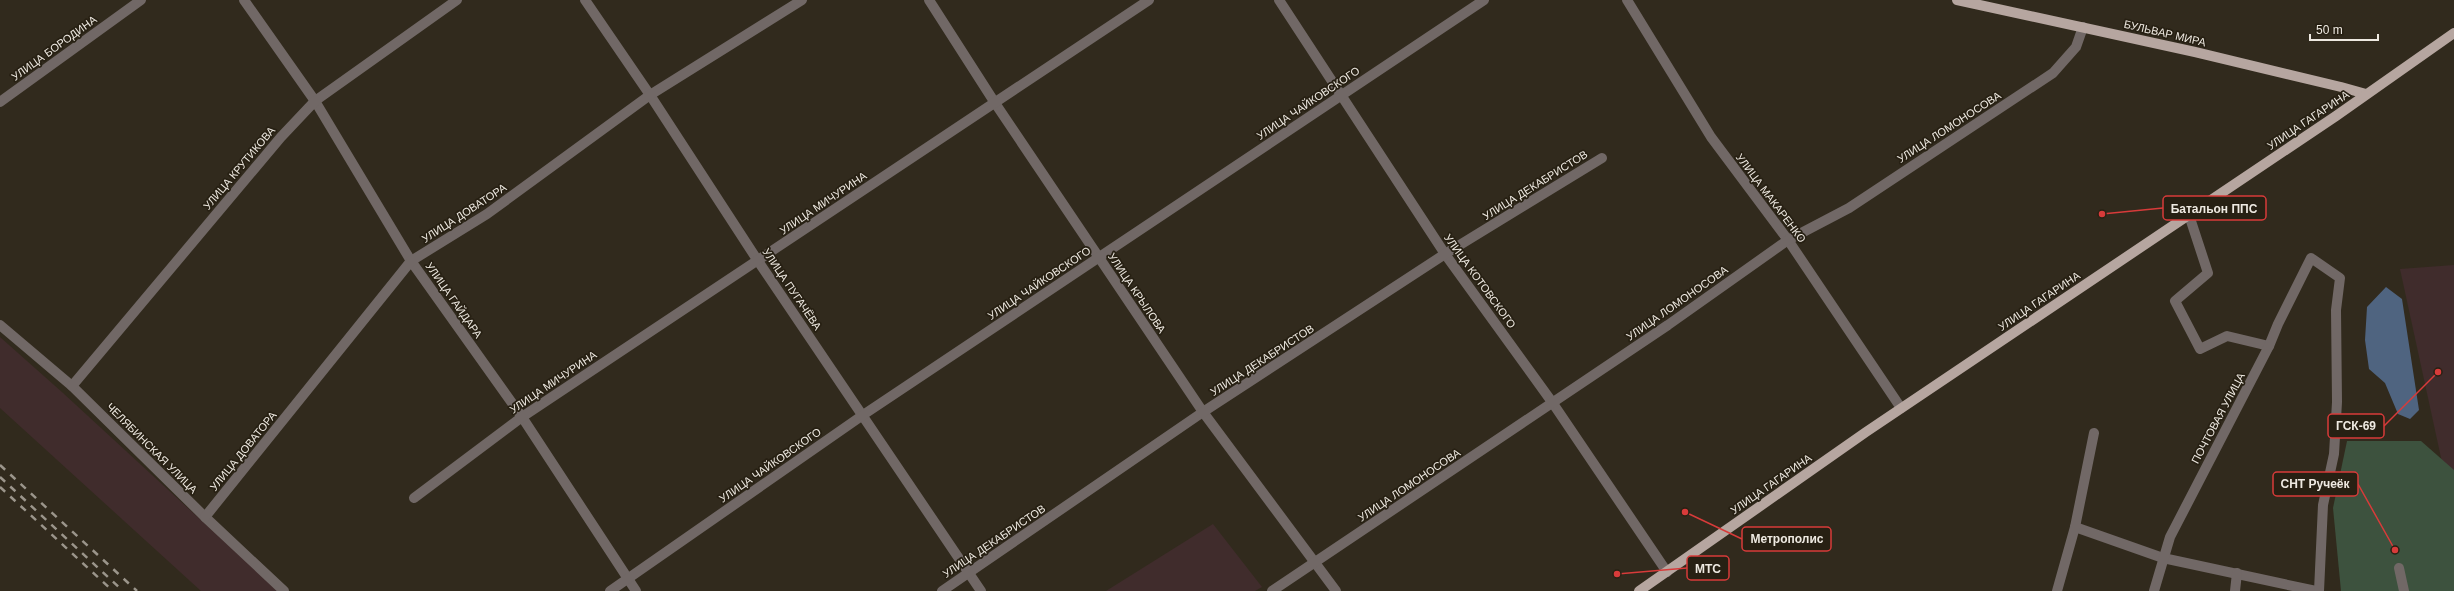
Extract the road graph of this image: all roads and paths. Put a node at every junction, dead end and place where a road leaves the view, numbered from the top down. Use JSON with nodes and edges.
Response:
{"nodes":[{"id":1,"x":141,"y":0,"type":"edge"},
{"id":2,"x":244,"y":0,"type":"edge"},
{"id":3,"x":457,"y":0,"type":"edge"},
{"id":4,"x":585,"y":0,"type":"edge"},
{"id":5,"x":802,"y":0,"type":"edge"},
{"id":6,"x":929,"y":0,"type":"edge"},
{"id":7,"x":1149,"y":0,"type":"edge"},
{"id":8,"x":1279,"y":0,"type":"edge"},
{"id":9,"x":1484,"y":0,"type":"edge"},
{"id":10,"x":1627,"y":0,"type":"edge"},
{"id":11,"x":1957,"y":0,"type":"edge"},
{"id":12,"x":2083,"y":27,"type":"junction"},
{"id":13,"x":2454,"y":34,"type":"edge"},
{"id":14,"x":2366,"y":94,"type":"junction"},
{"id":15,"x":650,"y":95,"type":"junction"},
{"id":16,"x":1341,"y":95,"type":"junction"},
{"id":17,"x":314,"y":101,"type":"junction"},
{"id":18,"x":0,"y":102,"type":"edge"},
{"id":19,"x":995,"y":103,"type":"junction"},
{"id":20,"x":1602,"y":158,"type":"dead end"},
{"id":21,"x":2189,"y":214,"type":"junction"},
{"id":22,"x":1788,"y":240,"type":"junction"},
{"id":23,"x":1445,"y":254,"type":"junction"},
{"id":24,"x":1099,"y":257,"type":"junction"},
{"id":25,"x":411,"y":261,"type":"junction"},
{"id":26,"x":758,"y":261,"type":"junction"},
{"id":27,"x":0,"y":325,"type":"edge"},
{"id":28,"x":2269,"y":346,"type":"junction"},
{"id":29,"x":72,"y":386,"type":"junction"},
{"id":30,"x":1552,"y":402,"type":"junction"},
{"id":31,"x":1901,"y":408,"type":"junction"},
{"id":32,"x":1203,"y":412,"type":"junction"},
{"id":33,"x":863,"y":415,"type":"junction"},
{"id":34,"x":522,"y":417,"type":"junction"},
{"id":35,"x":2094,"y":434,"type":"dead end"},
{"id":36,"x":414,"y":498,"type":"dead end"},
{"id":37,"x":205,"y":518,"type":"junction"},
{"id":38,"x":2075,"y":527,"type":"junction"},
{"id":39,"x":2163,"y":558,"type":"junction"},
{"id":40,"x":1315,"y":562,"type":"junction"},
{"id":41,"x":2399,"y":568,"type":"dead end"},
{"id":42,"x":1667,"y":572,"type":"junction"},
{"id":43,"x":969,"y":573,"type":"junction"},
{"id":44,"x":2237,"y":573,"type":"junction"},
{"id":45,"x":627,"y":579,"type":"junction"},
{"id":46,"x":284,"y":591,"type":"edge"},
{"id":47,"x":610,"y":591,"type":"edge"},
{"id":48,"x":636,"y":591,"type":"edge"},
{"id":49,"x":942,"y":591,"type":"edge"},
{"id":50,"x":981,"y":591,"type":"edge"},
{"id":51,"x":1272,"y":591,"type":"edge"},
{"id":52,"x":1336,"y":591,"type":"edge"},
{"id":53,"x":1640,"y":591,"type":"edge"},
{"id":54,"x":2057,"y":591,"type":"edge"},
{"id":55,"x":2154,"y":591,"type":"edge"},
{"id":56,"x":2235,"y":591,"type":"edge"},
{"id":57,"x":2317,"y":591,"type":"edge"},
{"id":58,"x":2404,"y":591,"type":"edge"}],
"edges":[{"from":1,"to":18,"type":"street","name":"УЛИЦА БОРОДИНА"},
{"from":2,"to":17,"type":"street","name":"УЛИЦА ГАЙДАРА"},
{"from":3,"to":17,"type":"street","name":"УЛИЦА КРУТИКОВА"},
{"from":4,"to":15,"type":"street","name":"УЛИЦА ПУГАЧЁВА"},
{"from":5,"to":15,"type":"street","name":"УЛИЦА ДОВАТОРА"},
{"from":6,"to":19,"type":"street","name":"УЛИЦА КРЫЛОВА"},
{"from":7,"to":19,"type":"street","name":"УЛИЦА МИЧУРИНА"},
{"from":8,"to":16,"type":"street","name":"УЛИЦА КОТОВСКОГО"},
{"from":9,"to":16,"type":"street","name":"УЛИЦА ЧАЙКОВСКОГО"},
{"from":10,"to":22,"type":"street","name":"УЛИЦА МАКАРЕНКО"},
{"from":11,"to":12,"type":"main road","name":"БУЛЬВАР МИРА"},
{"from":12,"to":14,"type":"main road","name":"БУЛЬВАР МИРА"},
{"from":12,"to":22,"type":"street","name":"УЛИЦА ЛОМОНОСОВА"},
{"from":13,"to":14,"type":"main road","name":"УЛИЦА ГАГАРИНА"},
{"from":14,"to":21,"type":"main road","name":"УЛИЦА ГАГАРИНА"},
{"from":15,"to":25,"type":"street","name":"УЛИЦА ДОВАТОРА"},
{"from":15,"to":26,"type":"street","name":"УЛИЦА ПУГАЧЁВА"},
{"from":16,"to":23,"type":"street","name":"УЛИЦА КОТОВСКОГО"},
{"from":16,"to":24,"type":"street","name":"УЛИЦА ЧАЙКОВСКОГО"},
{"from":17,"to":25,"type":"street","name":"УЛИЦА ГАЙДАРА"},
{"from":17,"to":29,"type":"street","name":"УЛИЦА КРУТИКОВА"},
{"from":19,"to":24,"type":"street","name":"УЛИЦА КРЫЛОВА"},
{"from":19,"to":26,"type":"street","name":"УЛИЦА МИЧУРИНА"},
{"from":20,"to":23,"type":"street","name":"УЛИЦА ДЕКАБРИСТОВ"},
{"from":21,"to":28,"type":"street"},
{"from":21,"to":31,"type":"main road","name":"УЛИЦА ГАГАРИНА"},
{"from":22,"to":30,"type":"street","name":"УЛИЦА ЛОМОНОСОВА"},
{"from":22,"to":31,"type":"street","name":"УЛИЦА МАКАРЕНКО"},
{"from":23,"to":30,"type":"street","name":"УЛИЦА КОТОВСКОГО"},
{"from":23,"to":32,"type":"street","name":"УЛИЦА ДЕКАБРИСТОВ"},
{"from":24,"to":32,"type":"street","name":"УЛИЦА КРЫЛОВА"},
{"from":24,"to":33,"type":"street","name":"УЛИЦА ЧАЙКОВСКОГО"},
{"from":25,"to":34,"type":"street","name":"УЛИЦА ГАЙДАРА"},
{"from":25,"to":37,"type":"street","name":"УЛИЦА ДОВАТОРА"},
{"from":26,"to":33,"type":"street","name":"УЛИЦА ПУГАЧЁВА"},
{"from":26,"to":34,"type":"street","name":"УЛИЦА МИЧУРИНА"},
{"from":27,"to":29,"type":"street","name":"ЧЕЛЯБИНСКАЯ УЛИЦА"},
{"from":28,"to":39,"type":"street","name":"ПОЧТОВАЯ УЛИЦА"},
{"from":28,"to":57,"type":"street","name":"ПОЧТОВАЯ УЛИЦА"},
{"from":29,"to":37,"type":"street","name":"ЧЕЛЯБИНСКАЯ УЛИЦА"},
{"from":30,"to":40,"type":"street","name":"УЛИЦА ЛОМОНОСОВА"},
{"from":30,"to":42,"type":"street","name":"УЛИЦА КОТОВСКОГО"},
{"from":31,"to":42,"type":"main road","name":"УЛИЦА ГАГАРИНА"},
{"from":32,"to":40,"type":"street","name":"УЛИЦА КРЫЛОВА"},
{"from":32,"to":43,"type":"street","name":"УЛИЦА ДЕКАБРИСТОВ"},
{"from":33,"to":43,"type":"street","name":"УЛИЦА ПУГАЧЁВА"},
{"from":33,"to":45,"type":"street","name":"УЛИЦА ЧАЙКОВСКОГО"},
{"from":34,"to":36,"type":"street","name":"УЛИЦА МИЧУРИНА"},
{"from":34,"to":45,"type":"street","name":"УЛИЦА ГАЙДАРА"},
{"from":35,"to":38,"type":"street"},
{"from":37,"to":46,"type":"street","name":"ЧЕЛЯБИНСКАЯ УЛИЦА"},
{"from":38,"to":39,"type":"street"},
{"from":38,"to":54,"type":"street"},
{"from":39,"to":44,"type":"street"},
{"from":39,"to":55,"type":"street","name":"ПОЧТОВАЯ УЛИЦА"},
{"from":40,"to":51,"type":"street","name":"УЛИЦА ЛОМОНОСОВА"},
{"from":40,"to":52,"type":"street","name":"УЛИЦА КРЫЛОВА"},
{"from":41,"to":58,"type":"street"},
{"from":42,"to":53,"type":"main road","name":"УЛИЦА ГАГАРИНА"},
{"from":43,"to":49,"type":"street","name":"УЛИЦА ДЕКАБРИСТОВ"},
{"from":43,"to":50,"type":"street","name":"УЛИЦА ПУГАЧЁВА"},
{"from":44,"to":56,"type":"street"},
{"from":44,"to":57,"type":"street"},
{"from":45,"to":47,"type":"street","name":"УЛИЦА ЧАЙКОВСКОГО"},
{"from":45,"to":48,"type":"street","name":"УЛИЦА ГАЙДАРА"}]}
